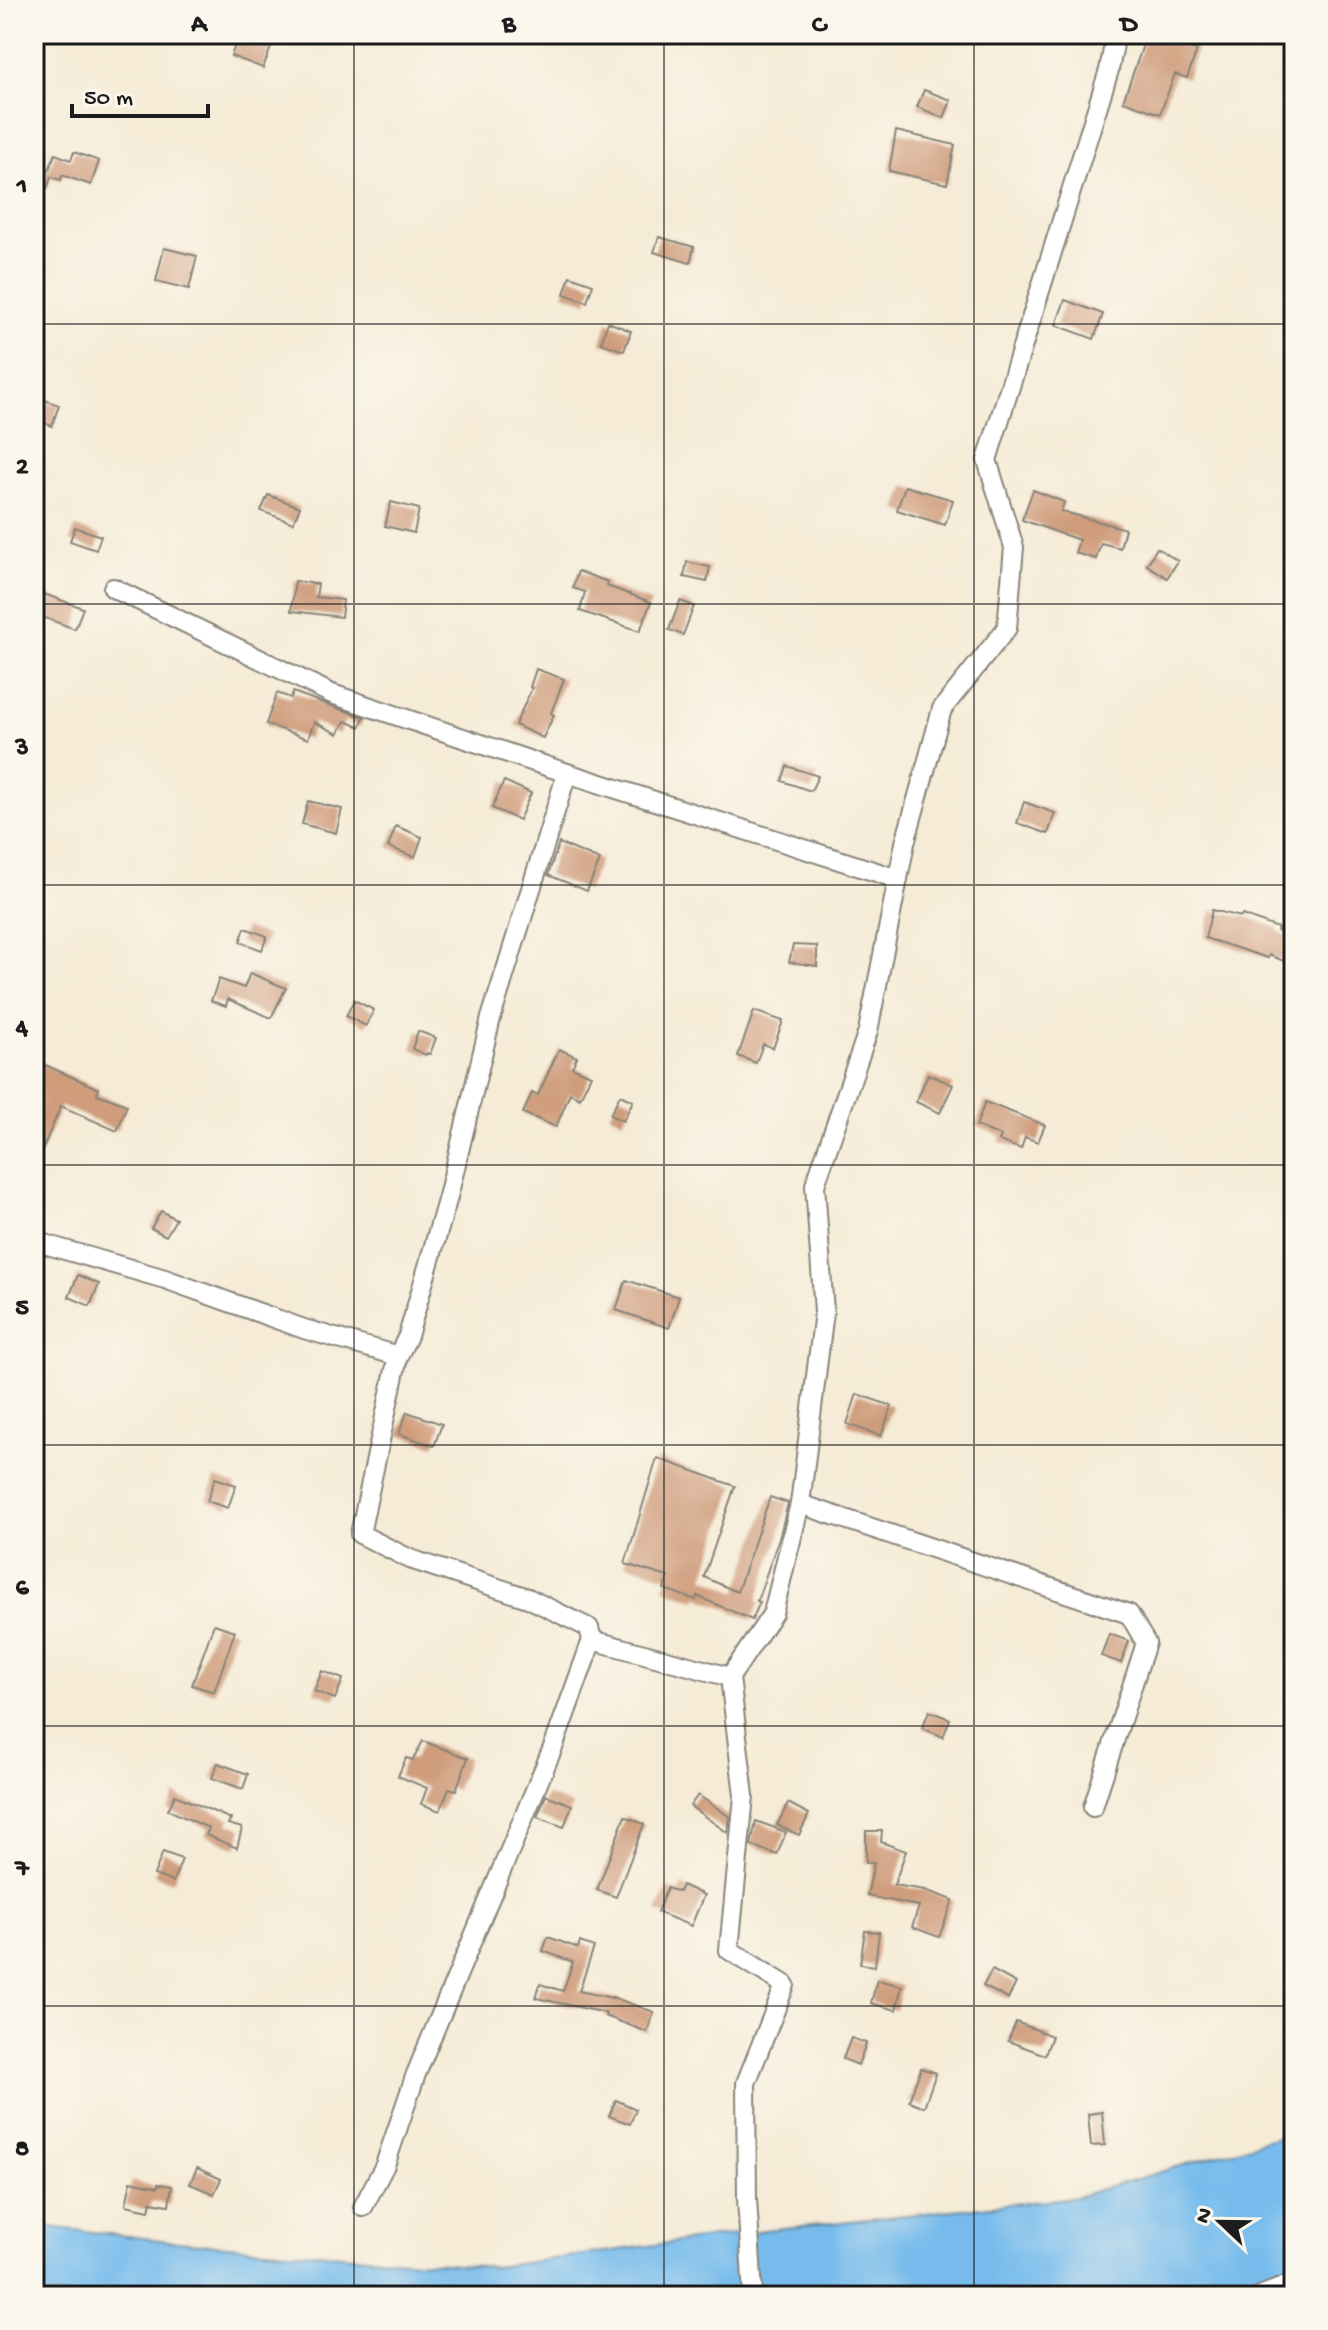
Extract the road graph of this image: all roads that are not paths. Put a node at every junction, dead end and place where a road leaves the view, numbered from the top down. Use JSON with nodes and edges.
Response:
{"nodes":[{"id":1,"x":1116,"y":34,"type":"edge"},
{"id":2,"x":113,"y":588,"type":"dead end"},
{"id":3,"x":567,"y":773,"type":"junction"},
{"id":4,"x":898,"y":879,"type":"junction"},
{"id":5,"x":34,"y":1241,"type":"edge"},
{"id":6,"x":398,"y":1356,"type":"junction"},
{"id":7,"x":800,"y":1504,"type":"junction"},
{"id":8,"x":592,"y":1640,"type":"junction"},
{"id":9,"x":730,"y":1677,"type":"junction"},
{"id":10,"x":1093,"y":1807,"type":"dead end"},
{"id":11,"x":363,"y":2207,"type":"dead end"},
{"id":12,"x":1294,"y":2283,"type":"edge"},
{"id":13,"x":753,"y":2296,"type":"edge"},
{"id":14,"x":1260,"y":2296,"type":"edge"}],
"edges":[{"from":1,"to":4,"type":"street"},
{"from":2,"to":3,"type":"street"},
{"from":3,"to":4,"type":"street"},
{"from":3,"to":6,"type":"street"},
{"from":4,"to":7,"type":"street"},
{"from":5,"to":6,"type":"street"},
{"from":6,"to":8,"type":"street"},
{"from":7,"to":9,"type":"street"},
{"from":7,"to":10,"type":"street"},
{"from":8,"to":9,"type":"street"},
{"from":8,"to":11,"type":"street"},
{"from":9,"to":13,"type":"street"},
{"from":12,"to":14,"type":"street"}]}
